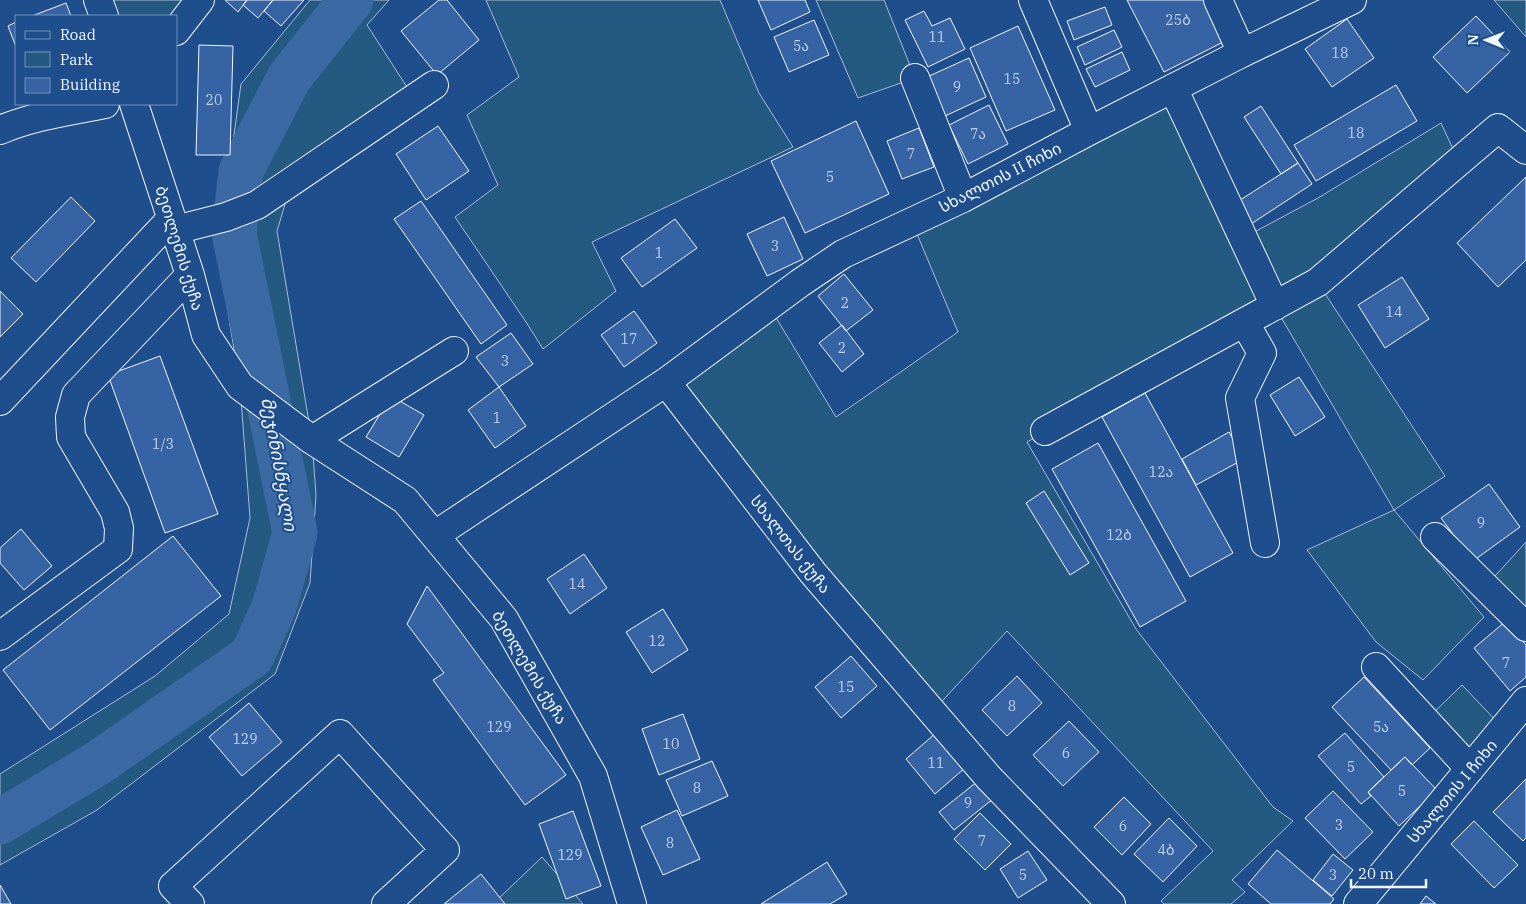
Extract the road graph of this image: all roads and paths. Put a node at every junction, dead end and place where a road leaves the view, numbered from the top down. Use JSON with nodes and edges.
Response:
{"nodes":[{"id":1,"x":98,"y":0,"type":"edge"},
{"id":2,"x":200,"y":0,"type":"edge"},
{"id":3,"x":1033,"y":0,"type":"edge"},
{"id":4,"x":1218,"y":0,"type":"edge"},
{"id":5,"x":1352,"y":0,"type":"edge"},
{"id":6,"x":104,"y":15,"type":"edge"},
{"id":7,"x":178,"y":28,"type":"edge"},
{"id":8,"x":1242,"y":53,"type":"junction"},
{"id":9,"x":915,"y":78,"type":"dead end"},
{"id":10,"x":434,"y":85,"type":"dead end"},
{"id":11,"x":1172,"y":88,"type":"junction"},
{"id":12,"x":100,"y":105,"type":"edge"},
{"id":13,"x":134,"y":105,"type":"edge"},
{"id":14,"x":0,"y":130,"type":"edge"},
{"id":15,"x":1089,"y":131,"type":"junction"},
{"id":16,"x":1526,"y":150,"type":"edge"},
{"id":17,"x":963,"y":198,"type":"junction"},
{"id":18,"x":173,"y":225,"type":"junction"},
{"id":19,"x":190,"y":275,"type":"junction"},
{"id":20,"x":1275,"y":306,"type":"junction"},
{"id":21,"x":1245,"y":323,"type":"junction"},
{"id":22,"x":454,"y":351,"type":"dead end"},
{"id":23,"x":666,"y":382,"type":"junction"},
{"id":24,"x":0,"y":401,"type":"edge"},
{"id":25,"x":1045,"y":431,"type":"dead end"},
{"id":26,"x":312,"y":440,"type":"junction"},
{"id":27,"x":434,"y":535,"type":"junction"},
{"id":28,"x":1435,"y":537,"type":"dead end"},
{"id":29,"x":1265,"y":543,"type":"dead end"},
{"id":30,"x":1526,"y":627,"type":"edge"},
{"id":31,"x":0,"y":636,"type":"edge"},
{"id":32,"x":1376,"y":667,"type":"dead end"},
{"id":33,"x":1526,"y":701,"type":"edge"},
{"id":34,"x":1470,"y":769,"type":"junction"},
{"id":35,"x":190,"y":904,"type":"edge"},
{"id":36,"x":386,"y":904,"type":"edge"},
{"id":37,"x":632,"y":904,"type":"edge"},
{"id":38,"x":1111,"y":904,"type":"edge"},
{"id":39,"x":1358,"y":904,"type":"edge"}],
"edges":[{"from":1,"to":6,"type":"street"},
{"from":2,"to":7,"type":"street"},
{"from":3,"to":15,"type":"street"},
{"from":4,"to":8,"type":"street"},
{"from":5,"to":8,"type":"street","name":"სხალთის II ჩიხი"},
{"from":8,"to":11,"type":"street","name":"სხალთის II ჩიხი"},
{"from":9,"to":17,"type":"street"},
{"from":10,"to":18,"type":"street"},
{"from":11,"to":15,"type":"street","name":"სხალთის II ჩიხი"},
{"from":11,"to":20,"type":"street"},
{"from":12,"to":14,"type":"street"},
{"from":13,"to":18,"type":"street","name":"ბეთლემის ქუჩა"},
{"from":15,"to":17,"type":"street","name":"სხალთის II ჩიხი"},
{"from":16,"to":20,"type":"street"},
{"from":17,"to":23,"type":"street","name":"სხალთის II ჩიხი"},
{"from":18,"to":19,"type":"street","name":"ბეთლემის ქუჩა"},
{"from":18,"to":24,"type":"street"},
{"from":19,"to":26,"type":"street","name":"ბეთლემის ქუჩა"},
{"from":19,"to":31,"type":"street"},
{"from":20,"to":21,"type":"street"},
{"from":21,"to":25,"type":"street"},
{"from":21,"to":29,"type":"street"},
{"from":22,"to":26,"type":"street"},
{"from":23,"to":27,"type":"street"},
{"from":23,"to":38,"type":"street","name":"სხალთას ქუჩა"},
{"from":26,"to":27,"type":"street","name":"ბეთლემის ქუჩა"},
{"from":27,"to":37,"type":"street","name":"ბეთლემის ქუჩა"},
{"from":28,"to":30,"type":"street"},
{"from":32,"to":34,"type":"street"},
{"from":33,"to":34,"type":"street","name":"სხალთის I ჩიხი"},
{"from":34,"to":39,"type":"street","name":"სხალთის I ჩიხი"},
{"from":35,"to":36,"type":"street"}]}
